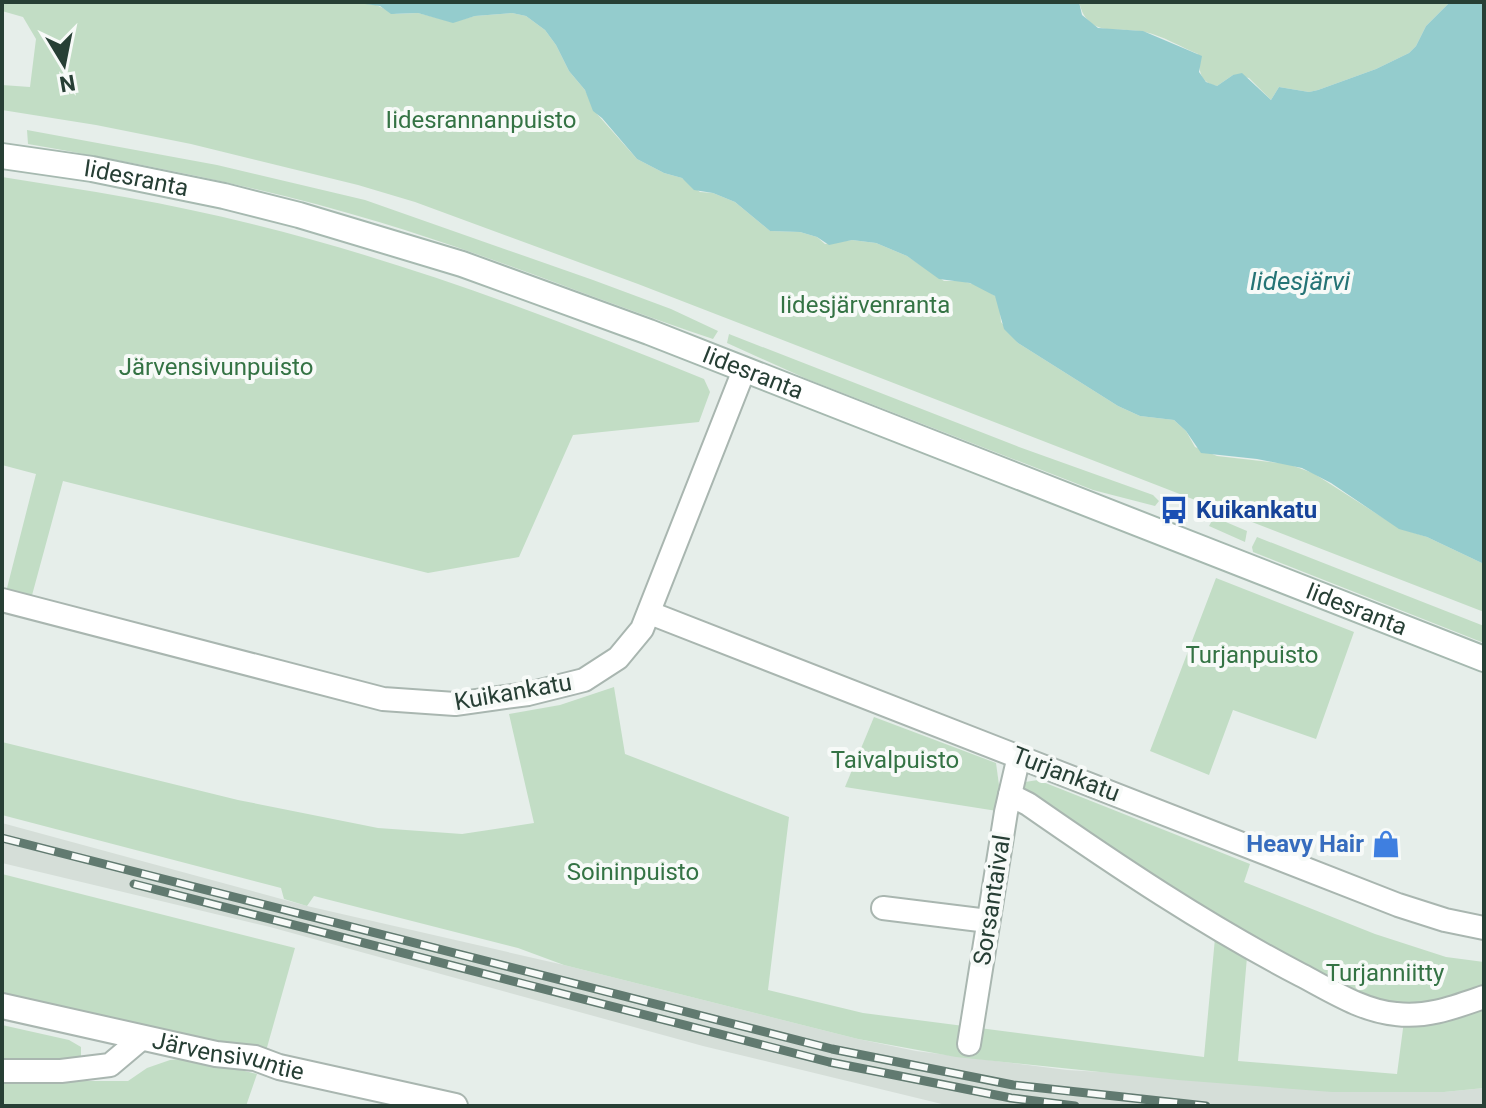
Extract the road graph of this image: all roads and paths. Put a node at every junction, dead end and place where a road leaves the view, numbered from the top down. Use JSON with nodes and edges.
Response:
{"nodes":[{"id":1,"x":2,"y":156,"type":"edge"},
{"id":2,"x":744,"y":370,"type":"junction"},
{"id":3,"x":2,"y":600,"type":"edge"},
{"id":4,"x":650,"y":613,"type":"junction"},
{"id":5,"x":1484,"y":659,"type":"edge"},
{"id":6,"x":1019,"y":756,"type":"junction"},
{"id":7,"x":1010,"y":795,"type":"junction"},
{"id":8,"x":883,"y":908,"type":"dead end"},
{"id":9,"x":988,"y":921,"type":"junction"},
{"id":10,"x":1484,"y":928,"type":"edge"},
{"id":11,"x":1484,"y":997,"type":"edge"},
{"id":12,"x":2,"y":1006,"type":"edge"},
{"id":13,"x":142,"y":1038,"type":"junction"},
{"id":14,"x":969,"y":1044,"type":"dead end"},
{"id":15,"x":2,"y":1071,"type":"edge"},
{"id":16,"x":455,"y":1106,"type":"edge"}],
"edges":[{"from":1,"to":2,"type":"main road","name":"Iidesranta"},
{"from":2,"to":4,"type":"street","name":"Kuikankatu"},
{"from":2,"to":5,"type":"main road","name":"Iidesranta"},
{"from":3,"to":4,"type":"street","name":"Kuikankatu"},
{"from":4,"to":6,"type":"street","name":"Turjankatu"},
{"from":6,"to":7,"type":"street","name":"Sorsantaival"},
{"from":6,"to":10,"type":"street","name":"Turjankatu"},
{"from":7,"to":9,"type":"street","name":"Sorsantaival"},
{"from":7,"to":11,"type":"street","name":"Turjankatu"},
{"from":8,"to":9,"type":"street"},
{"from":9,"to":14,"type":"street","name":"Sorsantaival"},
{"from":12,"to":13,"type":"main road","name":"Järvensivuntie"},
{"from":13,"to":15,"type":"street"},
{"from":13,"to":16,"type":"main road","name":"Järvensivuntie"}]}
